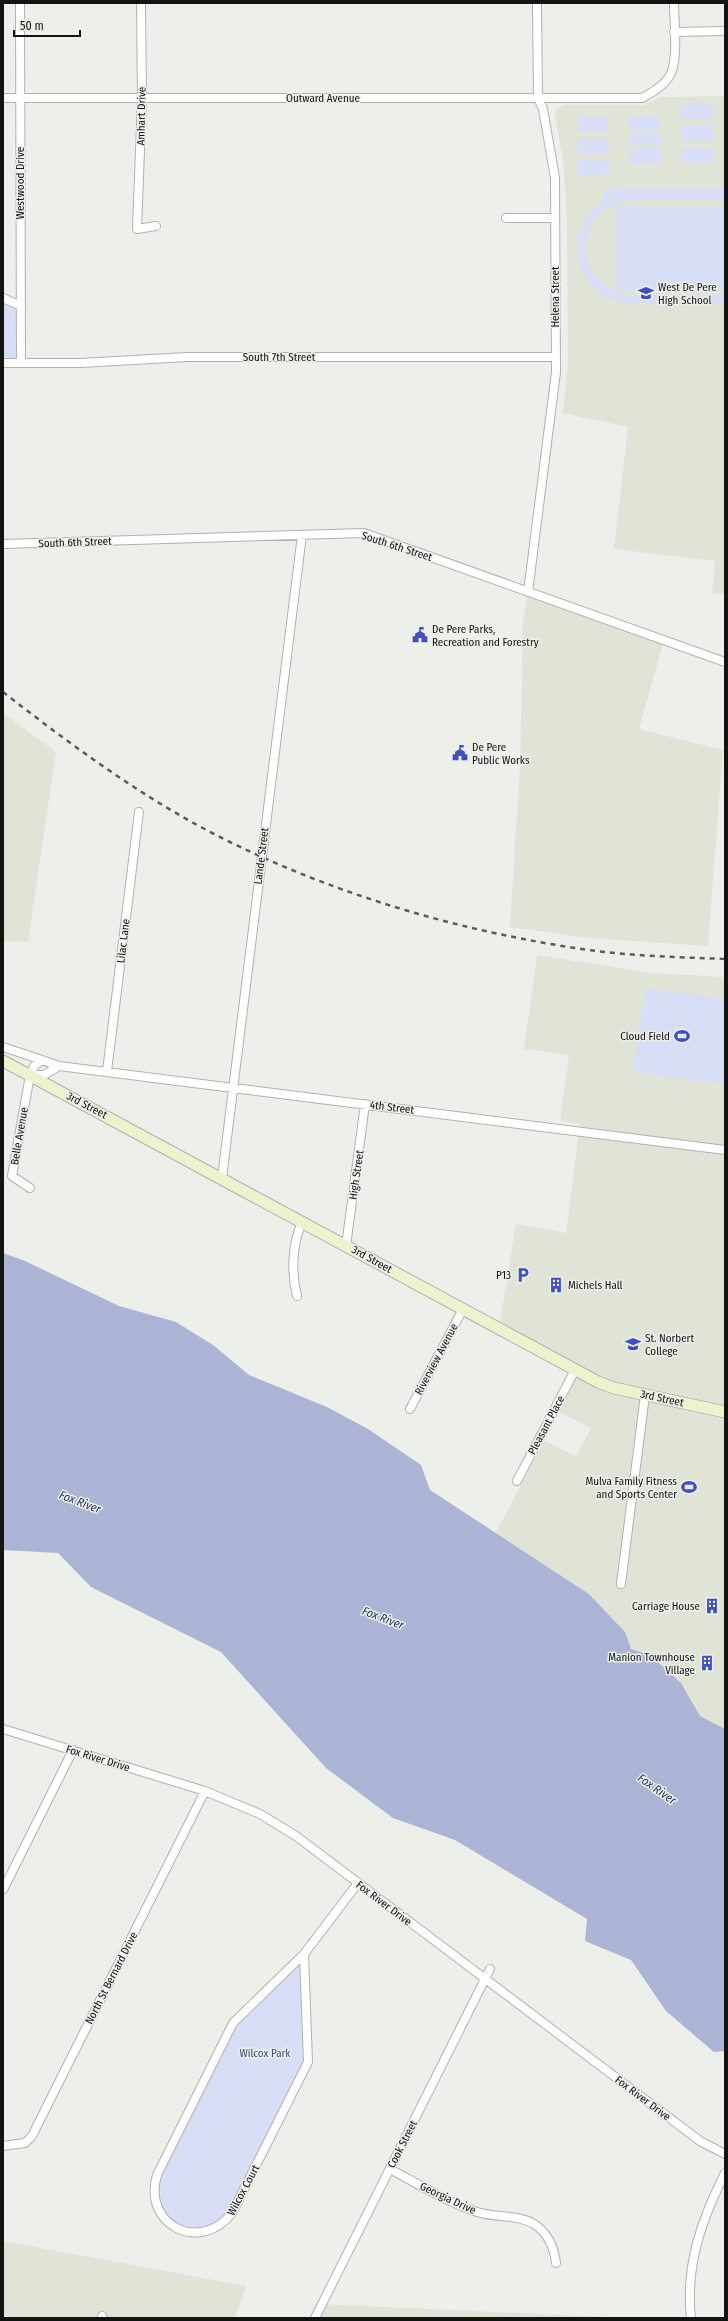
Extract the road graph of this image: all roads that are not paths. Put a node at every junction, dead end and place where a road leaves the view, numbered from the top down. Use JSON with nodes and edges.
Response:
{"nodes":[{"id":1,"x":20,"y":3,"type":"edge"},
{"id":2,"x":141,"y":3,"type":"edge"},
{"id":3,"x":537,"y":3,"type":"edge"},
{"id":4,"x":674,"y":3,"type":"edge"},
{"id":5,"x":725,"y":31,"type":"edge"},
{"id":6,"x":674,"y":32,"type":"junction"},
{"id":7,"x":3,"y":98,"type":"edge"},
{"id":8,"x":20,"y":98,"type":"junction"},
{"id":9,"x":142,"y":98,"type":"junction"},
{"id":10,"x":538,"y":98,"type":"junction"},
{"id":11,"x":506,"y":218,"type":"dead end"},
{"id":12,"x":555,"y":218,"type":"junction"},
{"id":13,"x":156,"y":226,"type":"dead end"},
{"id":14,"x":3,"y":298,"type":"edge"},
{"id":15,"x":21,"y":306,"type":"junction"},
{"id":16,"x":556,"y":357,"type":"junction"},
{"id":17,"x":3,"y":362,"type":"edge"},
{"id":18,"x":21,"y":362,"type":"junction"},
{"id":19,"x":302,"y":535,"type":"junction"},
{"id":20,"x":3,"y":544,"type":"edge"},
{"id":21,"x":528,"y":592,"type":"junction"},
{"id":22,"x":725,"y":662,"type":"edge"},
{"id":23,"x":139,"y":812,"type":"dead end"},
{"id":24,"x":3,"y":1047,"type":"edge"},
{"id":25,"x":42,"y":1060,"type":"junction"},
{"id":26,"x":3,"y":1061,"type":"edge"},
{"id":27,"x":59,"y":1066,"type":"junction"},
{"id":28,"x":107,"y":1071,"type":"junction"},
{"id":29,"x":30,"y":1075,"type":"junction"},
{"id":30,"x":233,"y":1087,"type":"junction"},
{"id":31,"x":365,"y":1104,"type":"junction"},
{"id":32,"x":725,"y":1150,"type":"edge"},
{"id":33,"x":222,"y":1178,"type":"junction"},
{"id":34,"x":30,"y":1188,"type":"dead end"},
{"id":35,"x":302,"y":1222,"type":"junction"},
{"id":36,"x":346,"y":1246,"type":"junction"},
{"id":37,"x":297,"y":1296,"type":"dead end"},
{"id":38,"x":463,"y":1309,"type":"junction"},
{"id":39,"x":575,"y":1370,"type":"junction"},
{"id":40,"x":644,"y":1395,"type":"junction"},
{"id":41,"x":410,"y":1409,"type":"dead end"},
{"id":42,"x":725,"y":1412,"type":"edge"},
{"id":43,"x":517,"y":1481,"type":"dead end"},
{"id":44,"x":621,"y":1584,"type":"dead end"},
{"id":45,"x":3,"y":1729,"type":"edge"},
{"id":46,"x":73,"y":1750,"type":"junction"},
{"id":47,"x":205,"y":1791,"type":"junction"},
{"id":48,"x":358,"y":1883,"type":"junction"},
{"id":49,"x":3,"y":1890,"type":"edge"},
{"id":50,"x":304,"y":1954,"type":"junction"},
{"id":51,"x":490,"y":1969,"type":"dead end"},
{"id":52,"x":485,"y":1979,"type":"junction"},
{"id":53,"x":3,"y":2146,"type":"edge"},
{"id":54,"x":725,"y":2154,"type":"edge"},
{"id":55,"x":390,"y":2169,"type":"junction"},
{"id":56,"x":725,"y":2173,"type":"edge"},
{"id":57,"x":556,"y":2263,"type":"dead end"},
{"id":58,"x":315,"y":2318,"type":"edge"},
{"id":59,"x":691,"y":2318,"type":"edge"}],
"edges":[{"from":1,"to":8,"type":"street","name":"Westwood Drive"},
{"from":2,"to":9,"type":"street","name":"Amhart Drive"},
{"from":3,"to":10,"type":"street","name":"Helena Street"},
{"from":4,"to":6,"type":"street"},
{"from":5,"to":6,"type":"street"},
{"from":6,"to":10,"type":"street","name":"Outward Avenue"},
{"from":7,"to":8,"type":"street","name":"Outward Avenue"},
{"from":8,"to":9,"type":"street","name":"Outward Avenue"},
{"from":8,"to":15,"type":"street","name":"Westwood Drive"},
{"from":9,"to":10,"type":"street","name":"Outward Avenue"},
{"from":9,"to":13,"type":"street","name":"Amhart Drive"},
{"from":10,"to":12,"type":"street","name":"Helena Street"},
{"from":11,"to":12,"type":"street"},
{"from":12,"to":16,"type":"street","name":"Helena Street"},
{"from":14,"to":15,"type":"street"},
{"from":15,"to":18,"type":"street","name":"Westwood Drive"},
{"from":16,"to":18,"type":"street","name":"South 7th Street"},
{"from":16,"to":21,"type":"street","name":"Helena Street"},
{"from":17,"to":18,"type":"street","name":"South 7th Street"},
{"from":19,"to":20,"type":"street","name":"South 6th Street"},
{"from":19,"to":21,"type":"street","name":"South 6th Street"},
{"from":19,"to":30,"type":"street","name":"Lande Street"},
{"from":21,"to":22,"type":"street","name":"South 6th Street"},
{"from":23,"to":28,"type":"street","name":"Lilac Lane"},
{"from":24,"to":25,"type":"street","name":"4th Street"},
{"from":25,"to":27,"type":"street","name":"4th Street"},
{"from":25,"to":29,"type":"street"},
{"from":26,"to":29,"type":"main road","name":"3rd Street"},
{"from":27,"to":28,"type":"street","name":"4th Street"},
{"from":27,"to":29,"type":"street"},
{"from":28,"to":30,"type":"street","name":"4th Street"},
{"from":29,"to":33,"type":"main road","name":"3rd Street"},
{"from":29,"to":34,"type":"street","name":"Belle Avenue"},
{"from":30,"to":31,"type":"street","name":"4th Street"},
{"from":30,"to":33,"type":"street","name":"Lande Street"},
{"from":31,"to":32,"type":"street","name":"4th Street"},
{"from":31,"to":36,"type":"street","name":"High Street"},
{"from":33,"to":35,"type":"main road","name":"3rd Street"},
{"from":35,"to":36,"type":"main road","name":"3rd Street"},
{"from":35,"to":37,"type":"street"},
{"from":36,"to":38,"type":"main road","name":"3rd Street"},
{"from":38,"to":39,"type":"main road","name":"3rd Street"},
{"from":38,"to":41,"type":"street","name":"Riverview Avenue"},
{"from":39,"to":40,"type":"main road","name":"3rd Street"},
{"from":39,"to":43,"type":"street","name":"Pleasant Place"},
{"from":40,"to":42,"type":"main road","name":"3rd Street"},
{"from":40,"to":44,"type":"street"},
{"from":45,"to":46,"type":"street","name":"Fox River Drive"},
{"from":46,"to":47,"type":"street","name":"Fox River Drive"},
{"from":46,"to":49,"type":"street"},
{"from":47,"to":48,"type":"street","name":"Fox River Drive"},
{"from":47,"to":53,"type":"street","name":"North St Bernard Drive"},
{"from":48,"to":50,"type":"street","name":"Wilcox Court"},
{"from":48,"to":52,"type":"street","name":"Fox River Drive"},
{"from":50,"to":50,"type":"street","name":"Wilcox Court"},
{"from":51,"to":52,"type":"street","name":"Cook Street"},
{"from":52,"to":54,"type":"street","name":"Fox River Drive"},
{"from":52,"to":55,"type":"street","name":"Cook Street"},
{"from":55,"to":57,"type":"street","name":"Georgia Drive"},
{"from":55,"to":58,"type":"street","name":"Cook Street"},
{"from":56,"to":59,"type":"street"}]}
